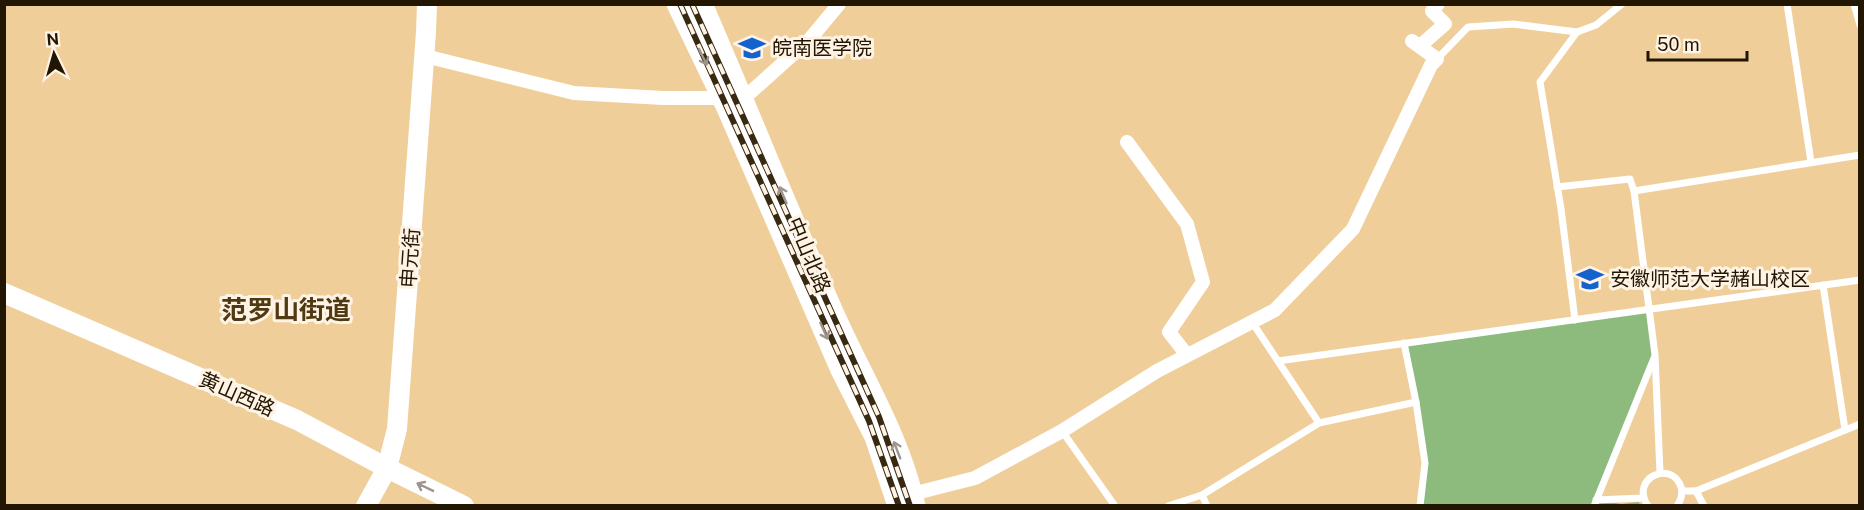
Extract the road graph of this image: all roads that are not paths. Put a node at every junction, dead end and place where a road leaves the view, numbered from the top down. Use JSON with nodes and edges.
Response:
{"nodes":[{"id":1,"x":427,"y":4,"type":"edge"},
{"id":2,"x":677,"y":4,"type":"edge"},
{"id":3,"x":702,"y":4,"type":"edge"},
{"id":4,"x":839,"y":4,"type":"edge"},
{"id":5,"x":1438,"y":4,"type":"edge"},
{"id":6,"x":1622,"y":4,"type":"edge"},
{"id":7,"x":1787,"y":4,"type":"edge"},
{"id":8,"x":1854,"y":4,"type":"edge"},
{"id":9,"x":1860,"y":25,"type":"edge"},
{"id":10,"x":1577,"y":32,"type":"junction"},
{"id":11,"x":425,"y":56,"type":"junction"},
{"id":12,"x":1437,"y":59,"type":"junction"},
{"id":13,"x":730,"y":102,"type":"junction"},
{"id":14,"x":1127,"y":142,"type":"dead end"},
{"id":15,"x":1860,"y":154,"type":"edge"},
{"id":16,"x":1811,"y":162,"type":"junction"},
{"id":17,"x":1557,"y":187,"type":"junction"},
{"id":18,"x":1634,"y":191,"type":"junction"},
{"id":19,"x":1860,"y":280,"type":"edge"},
{"id":20,"x":1823,"y":285,"type":"junction"},
{"id":21,"x":4,"y":293,"type":"edge"},
{"id":22,"x":1650,"y":309,"type":"junction"},
{"id":23,"x":1575,"y":320,"type":"junction"},
{"id":24,"x":1252,"y":322,"type":"junction"},
{"id":25,"x":1404,"y":344,"type":"junction"},
{"id":26,"x":1655,"y":355,"type":"junction"},
{"id":27,"x":1187,"y":356,"type":"junction"},
{"id":28,"x":1278,"y":361,"type":"junction"},
{"id":29,"x":1416,"y":402,"type":"junction"},
{"id":30,"x":1318,"y":423,"type":"junction"},
{"id":31,"x":1859,"y":425,"type":"edge"},
{"id":32,"x":1845,"y":430,"type":"junction"},
{"id":33,"x":1062,"y":431,"type":"junction"},
{"id":34,"x":387,"y":468,"type":"junction"},
{"id":35,"x":1660,"y":473,"type":"junction"},
{"id":36,"x":1682,"y":491,"type":"junction"},
{"id":37,"x":1696,"y":491,"type":"junction"},
{"id":38,"x":1202,"y":495,"type":"junction"},
{"id":39,"x":1643,"y":498,"type":"junction"},
{"id":40,"x":908,"y":502,"type":"edge"},
{"id":41,"x":1608,"y":502,"type":"edge"},
{"id":42,"x":1595,"y":503,"type":"edge"},
{"id":43,"x":366,"y":506,"type":"edge"},
{"id":44,"x":464,"y":506,"type":"edge"},
{"id":45,"x":1115,"y":506,"type":"edge"},
{"id":46,"x":1168,"y":506,"type":"edge"},
{"id":47,"x":1208,"y":506,"type":"edge"},
{"id":48,"x":1420,"y":506,"type":"edge"},
{"id":49,"x":1648,"y":506,"type":"edge"},
{"id":50,"x":1677,"y":506,"type":"edge"},
{"id":51,"x":1704,"y":506,"type":"edge"}],
"edges":[{"from":1,"to":11,"type":"street","name":"申元街"},
{"from":2,"to":13,"type":"main road","one_way":true},
{"from":3,"to":13,"type":"main road","name":"中山北路"},
{"from":4,"to":13,"type":"street"},
{"from":5,"to":12,"type":"street"},
{"from":6,"to":10,"type":"lane"},
{"from":7,"to":16,"type":"lane"},
{"from":8,"to":9,"type":"lane"},
{"from":10,"to":12,"type":"lane"},
{"from":10,"to":17,"type":"lane"},
{"from":11,"to":13,"type":"street"},
{"from":11,"to":34,"type":"street","name":"申元街"},
{"from":12,"to":24,"type":"street"},
{"from":13,"to":40,"type":"main road","name":"中山北路"},
{"from":14,"to":27,"type":"street"},
{"from":15,"to":16,"type":"lane"},
{"from":16,"to":18,"type":"lane"},
{"from":17,"to":18,"type":"lane"},
{"from":17,"to":23,"type":"lane"},
{"from":18,"to":22,"type":"lane"},
{"from":19,"to":20,"type":"lane"},
{"from":20,"to":22,"type":"lane"},
{"from":20,"to":32,"type":"lane"},
{"from":21,"to":34,"type":"street","name":"黄山西路"},
{"from":22,"to":23,"type":"lane"},
{"from":22,"to":26,"type":"lane"},
{"from":23,"to":25,"type":"lane"},
{"from":24,"to":27,"type":"street"},
{"from":24,"to":28,"type":"lane"},
{"from":25,"to":28,"type":"lane"},
{"from":25,"to":29,"type":"lane"},
{"from":26,"to":35,"type":"lane"},
{"from":26,"to":42,"type":"lane"},
{"from":27,"to":33,"type":"street"},
{"from":28,"to":30,"type":"lane"},
{"from":29,"to":30,"type":"lane"},
{"from":29,"to":48,"type":"lane"},
{"from":30,"to":38,"type":"lane"},
{"from":31,"to":32,"type":"lane"},
{"from":32,"to":37,"type":"lane"},
{"from":33,"to":40,"type":"street"},
{"from":33,"to":45,"type":"lane"},
{"from":34,"to":43,"type":"street","name":"申元街"},
{"from":44,"to":34,"type":"street","name":"黄山西路","one_way":true},
{"from":35,"to":36,"type":"lane"},
{"from":35,"to":39,"type":"lane"},
{"from":36,"to":37,"type":"lane"},
{"from":36,"to":50,"type":"lane"},
{"from":37,"to":51,"type":"lane"},
{"from":38,"to":46,"type":"lane"},
{"from":38,"to":47,"type":"lane"},
{"from":39,"to":41,"type":"lane"},
{"from":39,"to":49,"type":"lane"},
{"from":41,"to":42,"type":"lane"}]}
